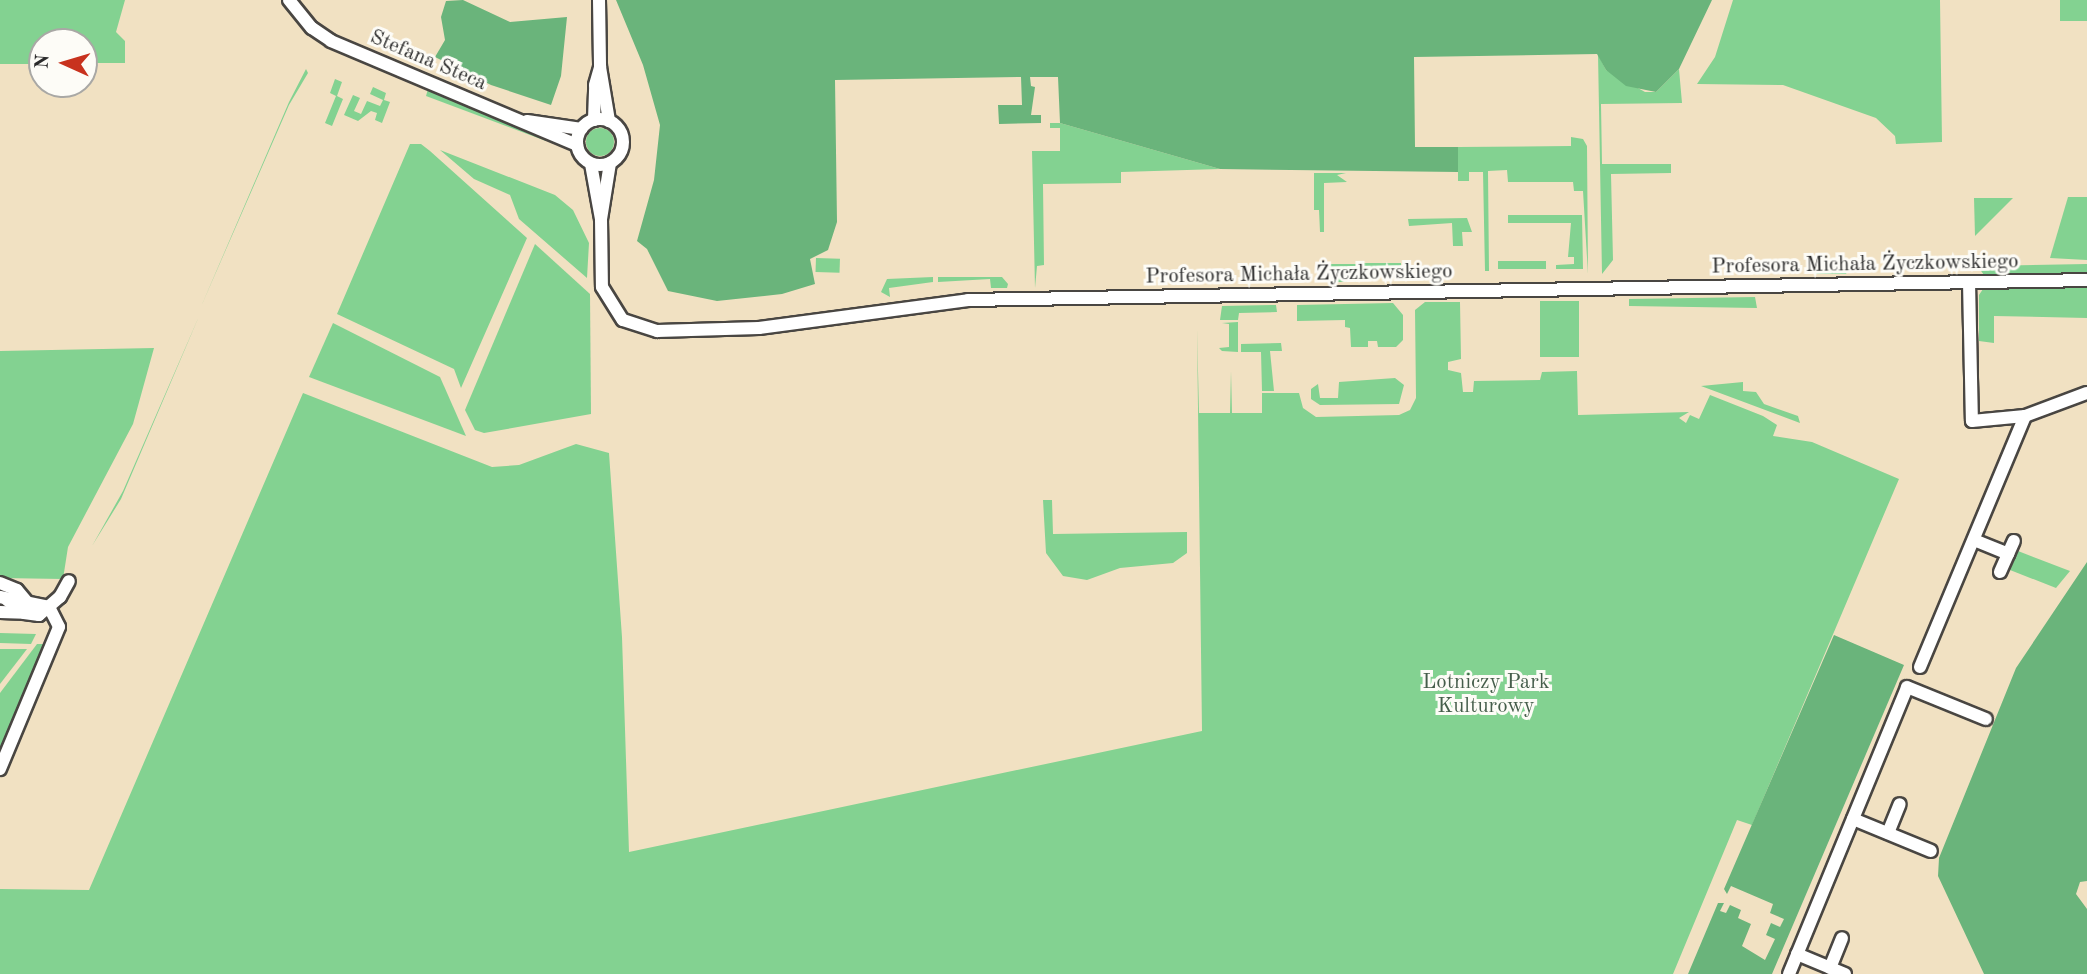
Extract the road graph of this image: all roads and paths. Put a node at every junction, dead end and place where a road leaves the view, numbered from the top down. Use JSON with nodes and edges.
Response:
{"nodes":[{"id":1,"x":289,"y":0,"type":"edge"},
{"id":2,"x":599,"y":0,"type":"edge"},
{"id":3,"x":600,"y":67,"type":"junction"},
{"id":4,"x":594,"y":120,"type":"junction"},
{"id":5,"x":523,"y":121,"type":"junction"},
{"id":6,"x":609,"y":121,"type":"junction"},
{"id":7,"x":581,"y":130,"type":"junction"},
{"id":8,"x":577,"y":145,"type":"junction"},
{"id":9,"x":610,"y":163,"type":"junction"},
{"id":10,"x":591,"y":164,"type":"junction"},
{"id":11,"x":601,"y":219,"type":"junction"},
{"id":12,"x":2087,"y":280,"type":"edge"},
{"id":13,"x":1969,"y":282,"type":"junction"},
{"id":14,"x":2087,"y":393,"type":"edge"},
{"id":15,"x":2025,"y":416,"type":"junction"},
{"id":16,"x":1974,"y":540,"type":"junction"},
{"id":17,"x":2014,"y":541,"type":"dead end"},
{"id":18,"x":2008,"y":554,"type":"junction"},
{"id":19,"x":2000,"y":572,"type":"dead end"},
{"id":20,"x":69,"y":581,"type":"dead end"},
{"id":21,"x":0,"y":583,"type":"edge"},
{"id":22,"x":0,"y":597,"type":"edge"},
{"id":23,"x":49,"y":607,"type":"junction"},
{"id":24,"x":26,"y":608,"type":"junction"},
{"id":25,"x":0,"y":612,"type":"edge"},
{"id":26,"x":1920,"y":667,"type":"dead end"},
{"id":27,"x":1986,"y":719,"type":"dead end"},
{"id":28,"x":0,"y":769,"type":"edge"},
{"id":29,"x":1900,"y":804,"type":"dead end"},
{"id":30,"x":1853,"y":819,"type":"junction"},
{"id":31,"x":1888,"y":833,"type":"junction"},
{"id":32,"x":1931,"y":851,"type":"dead end"},
{"id":33,"x":1842,"y":938,"type":"dead end"},
{"id":34,"x":1797,"y":954,"type":"junction"},
{"id":35,"x":1830,"y":968,"type":"junction"},
{"id":36,"x":1788,"y":974,"type":"edge"},
{"id":37,"x":1845,"y":974,"type":"edge"}],
"edges":[{"from":1,"to":5,"type":"street","name":"Stefana Steca"},
{"from":2,"to":3,"type":"street"},
{"from":3,"to":4,"type":"street"},
{"from":3,"to":6,"type":"street"},
{"from":4,"to":6,"type":"street"},
{"from":4,"to":7,"type":"street"},
{"from":5,"to":7,"type":"street","name":"Stefana Steca"},
{"from":5,"to":8,"type":"street","name":"Stefana Steca"},
{"from":6,"to":9,"type":"street"},
{"from":7,"to":8,"type":"street"},
{"from":8,"to":10,"type":"street"},
{"from":9,"to":10,"type":"street"},
{"from":9,"to":11,"type":"street","name":"Profesora Michała Życzkowskiego"},
{"from":10,"to":11,"type":"street","name":"Profesora Michała Życzkowskiego"},
{"from":11,"to":13,"type":"street","name":"Profesora Michała Życzkowskiego"},
{"from":12,"to":13,"type":"street","name":"Profesora Michała Życzkowskiego"},
{"from":13,"to":15,"type":"street"},
{"from":14,"to":15,"type":"street"},
{"from":15,"to":16,"type":"street"},
{"from":16,"to":18,"type":"street"},
{"from":16,"to":26,"type":"street"},
{"from":17,"to":18,"type":"street"},
{"from":18,"to":19,"type":"street"},
{"from":20,"to":23,"type":"street"},
{"from":21,"to":24,"type":"street"},
{"from":22,"to":24,"type":"street"},
{"from":23,"to":24,"type":"street"},
{"from":23,"to":28,"type":"street"},
{"from":24,"to":25,"type":"street"},
{"from":27,"to":30,"type":"street"},
{"from":29,"to":31,"type":"street"},
{"from":30,"to":31,"type":"street"},
{"from":30,"to":34,"type":"street"},
{"from":31,"to":32,"type":"street"},
{"from":33,"to":35,"type":"street"},
{"from":34,"to":35,"type":"street"},
{"from":34,"to":36,"type":"street"},
{"from":35,"to":37,"type":"street"}]}
